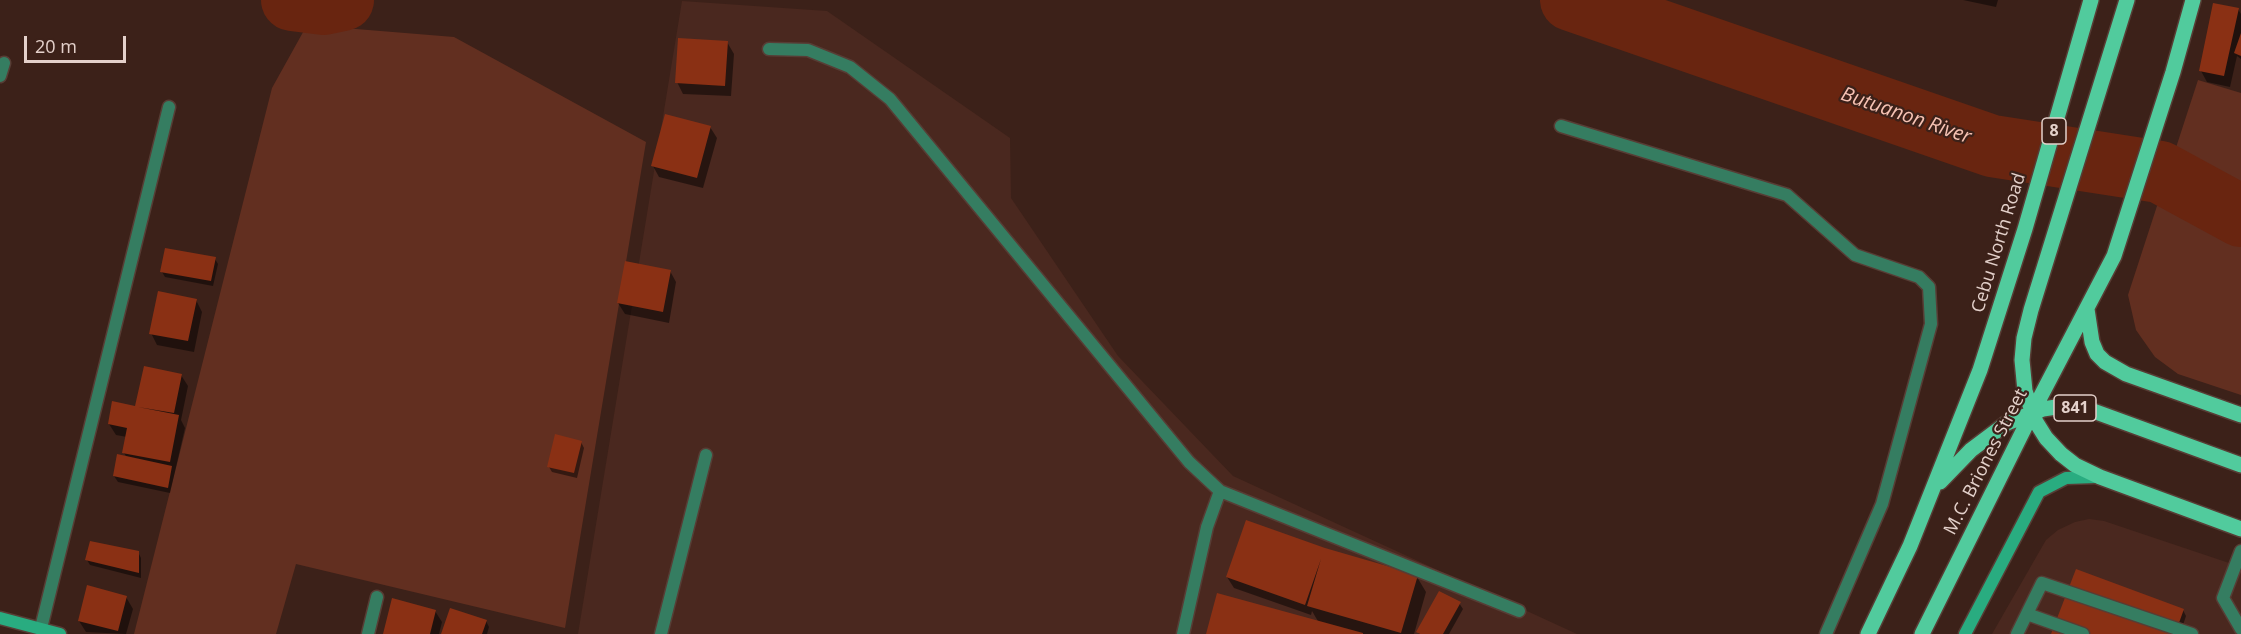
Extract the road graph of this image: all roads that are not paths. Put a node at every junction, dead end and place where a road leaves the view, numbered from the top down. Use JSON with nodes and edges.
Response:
{"nodes":[{"id":1,"x":2091,"y":0,"type":"edge"},
{"id":2,"x":2127,"y":0,"type":"edge"},
{"id":3,"x":2193,"y":0,"type":"edge"},
{"id":4,"x":769,"y":50,"type":"dead end"},
{"id":5,"x":4,"y":63,"type":"dead end"},
{"id":6,"x":0,"y":76,"type":"edge"},
{"id":7,"x":169,"y":106,"type":"dead end"},
{"id":8,"x":1561,"y":126,"type":"dead end"},
{"id":9,"x":2087,"y":309,"type":"junction"},
{"id":10,"x":2032,"y":413,"type":"junction"},
{"id":11,"x":2241,"y":415,"type":"edge"},
{"id":12,"x":706,"y":455,"type":"dead end"},
{"id":13,"x":2241,"y":465,"type":"edge"},
{"id":14,"x":2100,"y":477,"type":"junction"},
{"id":15,"x":1220,"y":491,"type":"junction"},
{"id":16,"x":1931,"y":494,"type":"junction"},
{"id":17,"x":2241,"y":529,"type":"edge"},
{"id":18,"x":2241,"y":551,"type":"edge"},
{"id":19,"x":377,"y":597,"type":"dead end"},
{"id":20,"x":1519,"y":611,"type":"dead end"},
{"id":21,"x":2026,"y":614,"type":"junction"},
{"id":22,"x":0,"y":618,"type":"edge"},
{"id":23,"x":41,"y":628,"type":"junction"},
{"id":24,"x":2241,"y":629,"type":"edge"},
{"id":25,"x":60,"y":634,"type":"edge"},
{"id":26,"x":368,"y":634,"type":"edge"},
{"id":27,"x":661,"y":634,"type":"edge"},
{"id":28,"x":1183,"y":634,"type":"edge"},
{"id":29,"x":1827,"y":634,"type":"edge"},
{"id":30,"x":1868,"y":634,"type":"edge"},
{"id":31,"x":1922,"y":634,"type":"edge"},
{"id":32,"x":1965,"y":634,"type":"edge"},
{"id":33,"x":2017,"y":634,"type":"edge"},
{"id":34,"x":2083,"y":634,"type":"edge"},
{"id":35,"x":2192,"y":634,"type":"edge"}],
"edges":[{"from":1,"to":16,"type":"main road","name":"Cebu North Road","number":"8"},
{"from":2,"to":10,"type":"main road"},
{"from":3,"to":9,"type":"main road"},
{"from":4,"to":15,"type":"street"},
{"from":5,"to":6,"type":"street"},
{"from":7,"to":23,"type":"street"},
{"from":8,"to":29,"type":"street"},
{"from":9,"to":10,"type":"main road","name":"M.C. Briones Street"},
{"from":9,"to":11,"type":"main road"},
{"from":10,"to":13,"type":"main road","number":"841"},
{"from":10,"to":14,"type":"main road"},
{"from":10,"to":16,"type":"main road","number":"841"},
{"from":10,"to":31,"type":"main road","name":"M.C. Briones Street"},
{"from":12,"to":27,"type":"street"},
{"from":14,"to":17,"type":"main road"},
{"from":14,"to":32,"type":"street"},
{"from":15,"to":20,"type":"street"},
{"from":15,"to":28,"type":"street"},
{"from":16,"to":30,"type":"main road","name":"M.C. Briones Street","number":"8"},
{"from":18,"to":24,"type":"street"},
{"from":19,"to":26,"type":"street"},
{"from":21,"to":33,"type":"street"},
{"from":21,"to":34,"type":"street"},
{"from":21,"to":35,"type":"street"},
{"from":22,"to":23,"type":"street"},
{"from":23,"to":25,"type":"street"}]}
